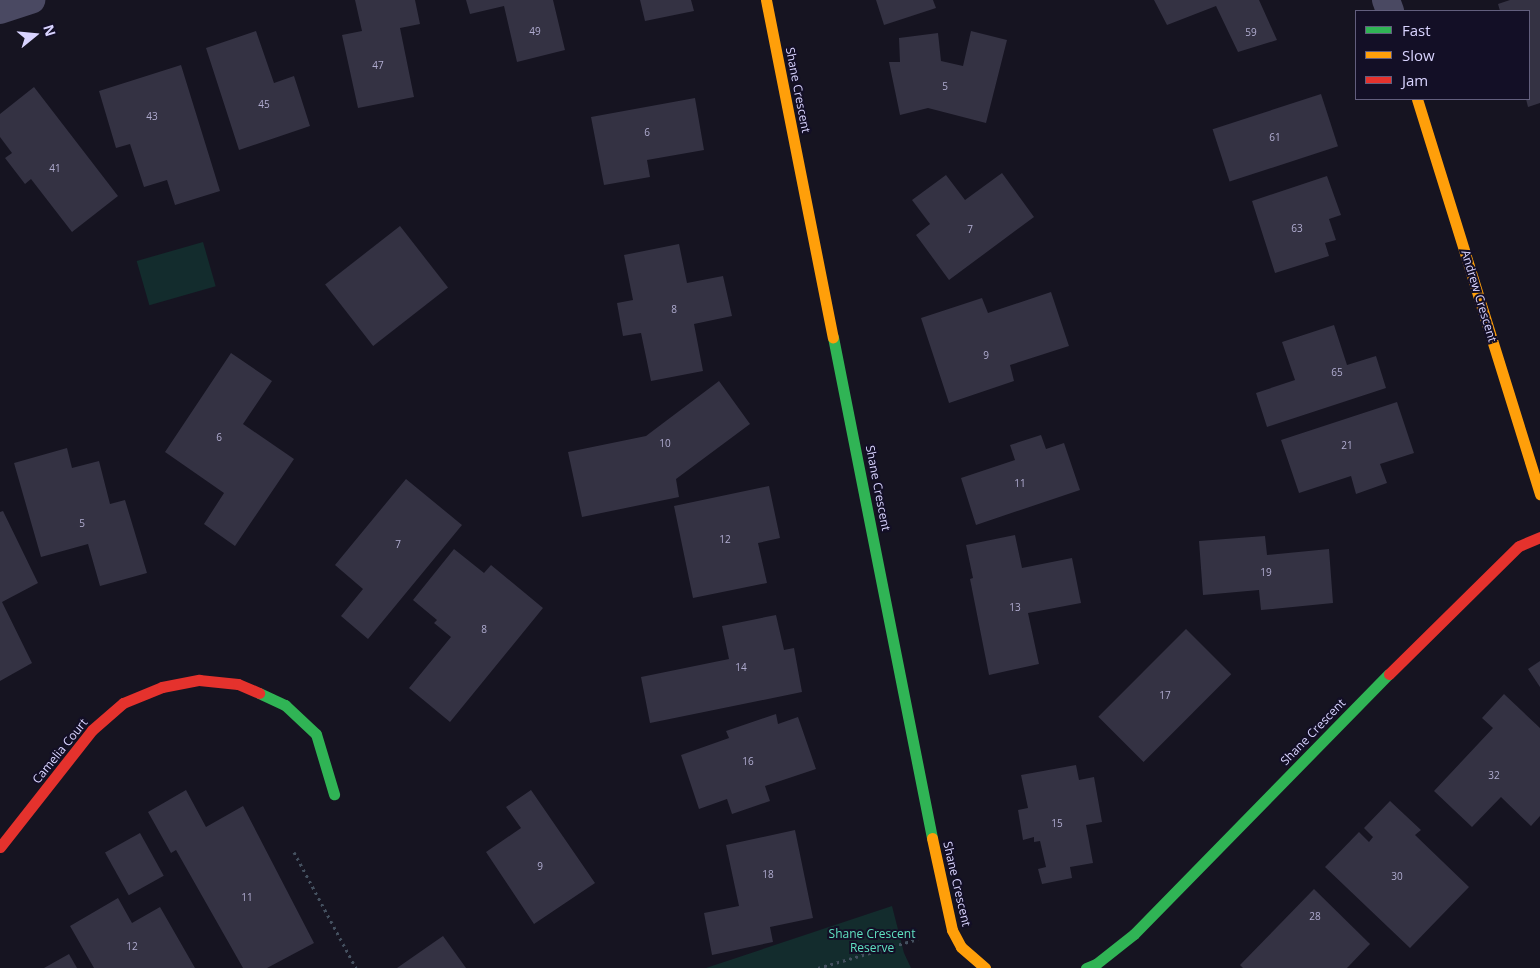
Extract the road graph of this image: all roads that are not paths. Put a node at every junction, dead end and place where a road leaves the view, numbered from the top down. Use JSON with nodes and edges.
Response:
{"nodes":[{"id":1,"x":31,"y":0,"type":"edge"},
{"id":2,"x":766,"y":0,"type":"edge"},
{"id":3,"x":0,"y":10,"type":"edge"},
{"id":4,"x":1417,"y":100,"type":"edge"},
{"id":5,"x":1540,"y":494,"type":"edge"},
{"id":6,"x":1540,"y":537,"type":"edge"},
{"id":7,"x":334,"y":794,"type":"dead end"},
{"id":8,"x":0,"y":847,"type":"edge"},
{"id":9,"x":985,"y":968,"type":"edge"},
{"id":10,"x":1086,"y":968,"type":"edge"}],
"edges":[{"from":1,"to":3,"type":"street"},
{"from":2,"to":9,"type":"street","name":"Shane Crescent"},
{"from":4,"to":5,"type":"street","name":"Andrew Crescent"},
{"from":6,"to":10,"type":"street","name":"Shane Crescent"},
{"from":7,"to":8,"type":"street","name":"Camelia Court"}]}
